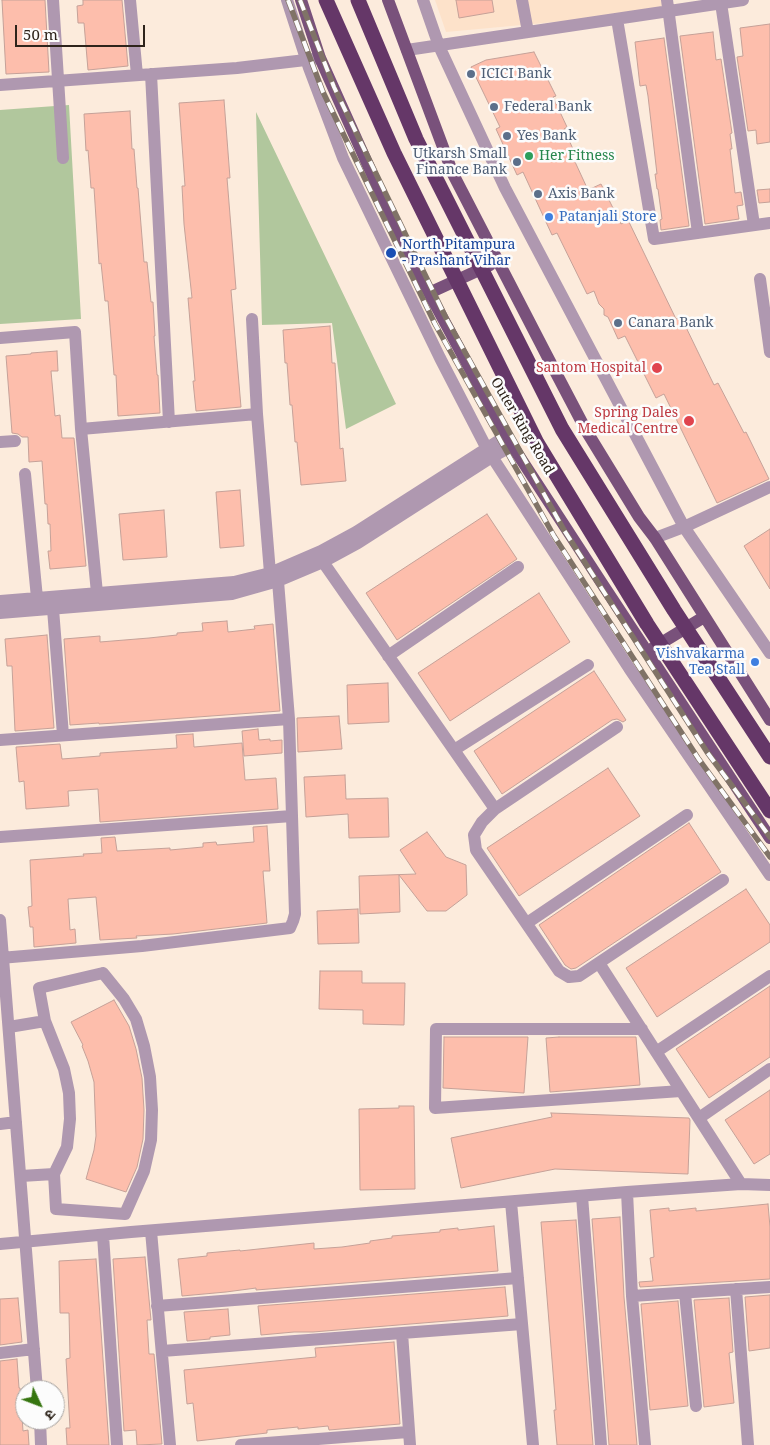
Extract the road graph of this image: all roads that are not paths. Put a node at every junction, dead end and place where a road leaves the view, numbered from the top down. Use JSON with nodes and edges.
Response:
{"nodes":[{"id":1,"x":54,"y":0,"type":"edge"},
{"id":2,"x":130,"y":0,"type":"edge"},
{"id":3,"x":287,"y":0,"type":"edge"},
{"id":4,"x":301,"y":0,"type":"edge"},
{"id":5,"x":326,"y":0,"type":"edge"},
{"id":6,"x":358,"y":0,"type":"edge"},
{"id":7,"x":388,"y":0,"type":"edge"},
{"id":8,"x":423,"y":0,"type":"edge"},
{"id":9,"x":522,"y":0,"type":"edge"},
{"id":10,"x":743,"y":0,"type":"edge"},
{"id":11,"x":721,"y":3,"type":"junction"},
{"id":12,"x":668,"y":6,"type":"edge"},
{"id":13,"x":617,"y":19,"type":"junction"},
{"id":14,"x":528,"y":32,"type":"junction"},
{"id":15,"x":439,"y":46,"type":"junction"},
{"id":16,"x":407,"y":50,"type":"junction"},
{"id":17,"x":320,"y":58,"type":"junction"},
{"id":18,"x":306,"y":59,"type":"junction"},
{"id":19,"x":151,"y":74,"type":"junction"},
{"id":20,"x":137,"y":75,"type":"junction"},
{"id":21,"x":59,"y":81,"type":"junction"},
{"id":22,"x":0,"y":85,"type":"edge"},
{"id":23,"x":63,"y":158,"type":"dead end"},
{"id":24,"x":770,"y":223,"type":"edge"},
{"id":25,"x":754,"y":225,"type":"junction"},
{"id":26,"x":698,"y":233,"type":"junction"},
{"id":27,"x":498,"y":262,"type":"junction"},
{"id":28,"x":760,"y":279,"type":"dead end"},
{"id":29,"x":429,"y":293,"type":"junction"},
{"id":30,"x":252,"y":319,"type":"dead end"},
{"id":31,"x":0,"y":338,"type":"edge"},
{"id":32,"x":770,"y":352,"type":"edge"},
{"id":33,"x":257,"y":414,"type":"junction"},
{"id":34,"x":169,"y":422,"type":"junction"},
{"id":35,"x":82,"y":429,"type":"junction"},
{"id":36,"x":15,"y":441,"type":"dead end"},
{"id":37,"x":509,"y":441,"type":"junction"},
{"id":38,"x":0,"y":442,"type":"edge"},
{"id":39,"x":489,"y":453,"type":"junction"},
{"id":40,"x":25,"y":474,"type":"dead end"},
{"id":41,"x":770,"y":487,"type":"edge"},
{"id":42,"x":684,"y":527,"type":"junction"},
{"id":43,"x":655,"y":538,"type":"junction"},
{"id":44,"x":323,"y":562,"type":"junction"},
{"id":45,"x":518,"y":567,"type":"dead end"},
{"id":46,"x":274,"y":577,"type":"junction"},
{"id":47,"x":97,"y":593,"type":"junction"},
{"id":48,"x":36,"y":598,"type":"junction"},
{"id":49,"x":0,"y":601,"type":"edge"},
{"id":50,"x":53,"y":609,"type":"junction"},
{"id":51,"x":0,"y":613,"type":"edge"},
{"id":52,"x":704,"y":618,"type":"junction"},
{"id":53,"x":647,"y":652,"type":"junction"},
{"id":54,"x":770,"y":654,"type":"edge"},
{"id":55,"x":388,"y":656,"type":"junction"},
{"id":56,"x":588,"y":665,"type":"dead end"},
{"id":57,"x":289,"y":719,"type":"junction"},
{"id":58,"x":770,"y":720,"type":"edge"},
{"id":59,"x":617,"y":727,"type":"dead end"},
{"id":60,"x":63,"y":735,"type":"junction"},
{"id":61,"x":0,"y":740,"type":"edge"},
{"id":62,"x":454,"y":750,"type":"junction"},
{"id":63,"x":770,"y":757,"type":"edge"},
{"id":64,"x":495,"y":809,"type":"junction"},
{"id":65,"x":770,"y":811,"type":"edge"},
{"id":66,"x":687,"y":815,"type":"dead end"},
{"id":67,"x":292,"y":816,"type":"junction"},
{"id":68,"x":0,"y":837,"type":"edge"},
{"id":69,"x":770,"y":838,"type":"edge"},
{"id":70,"x":770,"y":875,"type":"edge"},
{"id":71,"x":723,"y":880,"type":"dead end"},
{"id":72,"x":0,"y":920,"type":"edge"},
{"id":73,"x":527,"y":923,"type":"junction"},
{"id":74,"x":2,"y":958,"type":"edge"},
{"id":75,"x":599,"y":963,"type":"junction"},
{"id":76,"x":770,"y":976,"type":"edge"},
{"id":77,"x":45,"y":1021,"type":"junction"},
{"id":78,"x":9,"y":1027,"type":"junction"},
{"id":79,"x":642,"y":1029,"type":"junction"},
{"id":80,"x":656,"y":1052,"type":"junction"},
{"id":81,"x":6,"y":1059,"type":"edge"},
{"id":82,"x":770,"y":1069,"type":"edge"},
{"id":83,"x":681,"y":1091,"type":"junction"},
{"id":84,"x":699,"y":1118,"type":"junction"},
{"id":85,"x":16,"y":1122,"type":"junction"},
{"id":86,"x":0,"y":1124,"type":"edge"},
{"id":87,"x":54,"y":1174,"type":"junction"},
{"id":88,"x":21,"y":1176,"type":"junction"},
{"id":89,"x":741,"y":1184,"type":"junction"},
{"id":90,"x":770,"y":1184,"type":"edge"},
{"id":91,"x":627,"y":1192,"type":"junction"},
{"id":92,"x":582,"y":1196,"type":"junction"},
{"id":93,"x":511,"y":1202,"type":"junction"},
{"id":94,"x":150,"y":1231,"type":"junction"},
{"id":95,"x":103,"y":1235,"type":"junction"},
{"id":96,"x":26,"y":1241,"type":"junction"},
{"id":97,"x":0,"y":1244,"type":"edge"},
{"id":98,"x":518,"y":1278,"type":"junction"},
{"id":99,"x":770,"y":1287,"type":"edge"},
{"id":100,"x":736,"y":1289,"type":"junction"},
{"id":101,"x":685,"y":1293,"type":"junction"},
{"id":102,"x":632,"y":1296,"type":"junction"},
{"id":103,"x":157,"y":1306,"type":"junction"},
{"id":104,"x":522,"y":1324,"type":"junction"},
{"id":105,"x":402,"y":1333,"type":"junction"},
{"id":106,"x":34,"y":1349,"type":"junction"},
{"id":107,"x":162,"y":1351,"type":"junction"},
{"id":108,"x":0,"y":1353,"type":"edge"},
{"id":109,"x":36,"y":1380,"type":"edge"},
{"id":110,"x":696,"y":1406,"type":"dead end"},
{"id":111,"x":40,"y":1430,"type":"edge"},
{"id":112,"x":408,"y":1432,"type":"junction"},
{"id":113,"x":41,"y":1445,"type":"edge"},
{"id":114,"x":117,"y":1445,"type":"edge"},
{"id":115,"x":170,"y":1445,"type":"edge"},
{"id":116,"x":241,"y":1445,"type":"edge"},
{"id":117,"x":410,"y":1445,"type":"edge"},
{"id":118,"x":533,"y":1445,"type":"edge"},
{"id":119,"x":601,"y":1445,"type":"edge"},
{"id":120,"x":645,"y":1445,"type":"edge"},
{"id":121,"x":748,"y":1445,"type":"edge"}],
"edges":[{"from":1,"to":21,"type":"street"},
{"from":2,"to":20,"type":"street"},
{"from":3,"to":18,"type":"street"},
{"from":4,"to":17,"type":"main road","name":"Outer Ring Road"},
{"from":5,"to":65,"type":"highway","name":"Outer Ring Road","bridge":true},
{"from":6,"to":63,"type":"highway","bridge":true},
{"from":7,"to":16,"type":"main road"},
{"from":8,"to":15,"type":"street"},
{"from":9,"to":14,"type":"street"},
{"from":10,"to":11,"type":"street"},
{"from":11,"to":12,"type":"street"},
{"from":11,"to":25,"type":"street"},
{"from":12,"to":13,"type":"street"},
{"from":12,"to":26,"type":"street"},
{"from":13,"to":14,"type":"street"},
{"from":13,"to":26,"type":"street"},
{"from":14,"to":15,"type":"street"},
{"from":15,"to":16,"type":"street"},
{"from":15,"to":42,"type":"street"},
{"from":16,"to":27,"type":"main road"},
{"from":17,"to":18,"type":"street"},
{"from":17,"to":29,"type":"main road","name":"Outer Ring Road"},
{"from":18,"to":19,"type":"street"},
{"from":18,"to":39,"type":"street"},
{"from":19,"to":20,"type":"street"},
{"from":19,"to":34,"type":"street"},
{"from":20,"to":21,"type":"street"},
{"from":21,"to":22,"type":"street"},
{"from":21,"to":23,"type":"street"},
{"from":24,"to":25,"type":"street"},
{"from":25,"to":26,"type":"street"},
{"from":27,"to":29,"type":"main road"},
{"from":27,"to":43,"type":"main road"},
{"from":28,"to":32,"type":"street"},
{"from":29,"to":37,"type":"main road","name":"Outer Ring Road"},
{"from":30,"to":33,"type":"street"},
{"from":31,"to":35,"type":"street"},
{"from":33,"to":34,"type":"street"},
{"from":33,"to":46,"type":"street"},
{"from":34,"to":35,"type":"street"},
{"from":35,"to":47,"type":"street"},
{"from":36,"to":38,"type":"street"},
{"from":37,"to":39,"type":"street"},
{"from":37,"to":53,"type":"main road","name":"Outer Ring Road"},
{"from":39,"to":44,"type":"street"},
{"from":39,"to":46,"type":"street"},
{"from":39,"to":70,"type":"street"},
{"from":40,"to":48,"type":"street"},
{"from":41,"to":42,"type":"street"},
{"from":42,"to":43,"type":"street"},
{"from":42,"to":54,"type":"street"},
{"from":43,"to":52,"type":"main road"},
{"from":44,"to":46,"type":"street"},
{"from":44,"to":55,"type":"street"},
{"from":45,"to":55,"type":"street"},
{"from":46,"to":47,"type":"street"},
{"from":46,"to":50,"type":"street"},
{"from":46,"to":57,"type":"street"},
{"from":47,"to":48,"type":"street"},
{"from":48,"to":49,"type":"street"},
{"from":50,"to":51,"type":"street"},
{"from":50,"to":60,"type":"street"},
{"from":52,"to":53,"type":"main road"},
{"from":52,"to":58,"type":"main road"},
{"from":53,"to":69,"type":"main road","name":"Outer Ring Road"},
{"from":55,"to":62,"type":"street"},
{"from":56,"to":62,"type":"street"},
{"from":57,"to":60,"type":"street"},
{"from":57,"to":67,"type":"street"},
{"from":59,"to":64,"type":"street"},
{"from":60,"to":61,"type":"street"},
{"from":62,"to":64,"type":"street"},
{"from":64,"to":73,"type":"street"},
{"from":66,"to":73,"type":"street"},
{"from":67,"to":68,"type":"street"},
{"from":67,"to":74,"type":"street"},
{"from":71,"to":75,"type":"street"},
{"from":72,"to":74,"type":"street"},
{"from":73,"to":75,"type":"street"},
{"from":74,"to":78,"type":"street"},
{"from":75,"to":79,"type":"street"},
{"from":76,"to":80,"type":"street"},
{"from":77,"to":78,"type":"street"},
{"from":77,"to":87,"type":"street"},
{"from":77,"to":87,"type":"street"},
{"from":78,"to":81,"type":"street"},
{"from":79,"to":80,"type":"street"},
{"from":79,"to":83,"type":"street"},
{"from":80,"to":83,"type":"street"},
{"from":81,"to":85,"type":"street"},
{"from":82,"to":84,"type":"street"},
{"from":83,"to":84,"type":"street"},
{"from":84,"to":89,"type":"street"},
{"from":85,"to":86,"type":"street"},
{"from":85,"to":88,"type":"street"},
{"from":87,"to":88,"type":"street"},
{"from":88,"to":96,"type":"street"},
{"from":89,"to":90,"type":"street"},
{"from":89,"to":91,"type":"street"},
{"from":91,"to":92,"type":"street"},
{"from":91,"to":102,"type":"street"},
{"from":92,"to":93,"type":"street"},
{"from":92,"to":119,"type":"street"},
{"from":93,"to":94,"type":"street"},
{"from":93,"to":98,"type":"street"},
{"from":94,"to":95,"type":"street"},
{"from":94,"to":103,"type":"street"},
{"from":95,"to":96,"type":"street"},
{"from":95,"to":114,"type":"street"},
{"from":96,"to":97,"type":"street"},
{"from":96,"to":106,"type":"street"},
{"from":98,"to":103,"type":"street"},
{"from":98,"to":104,"type":"street"},
{"from":99,"to":100,"type":"street"},
{"from":100,"to":101,"type":"street"},
{"from":100,"to":121,"type":"street"},
{"from":101,"to":102,"type":"street"},
{"from":101,"to":110,"type":"street"},
{"from":102,"to":120,"type":"street"},
{"from":103,"to":107,"type":"street"},
{"from":104,"to":105,"type":"street"},
{"from":104,"to":118,"type":"street"},
{"from":105,"to":107,"type":"street"},
{"from":105,"to":112,"type":"street"},
{"from":106,"to":108,"type":"street"},
{"from":106,"to":109,"type":"street"},
{"from":107,"to":115,"type":"street"},
{"from":111,"to":113,"type":"street"},
{"from":112,"to":116,"type":"street"},
{"from":112,"to":117,"type":"street"}]}
